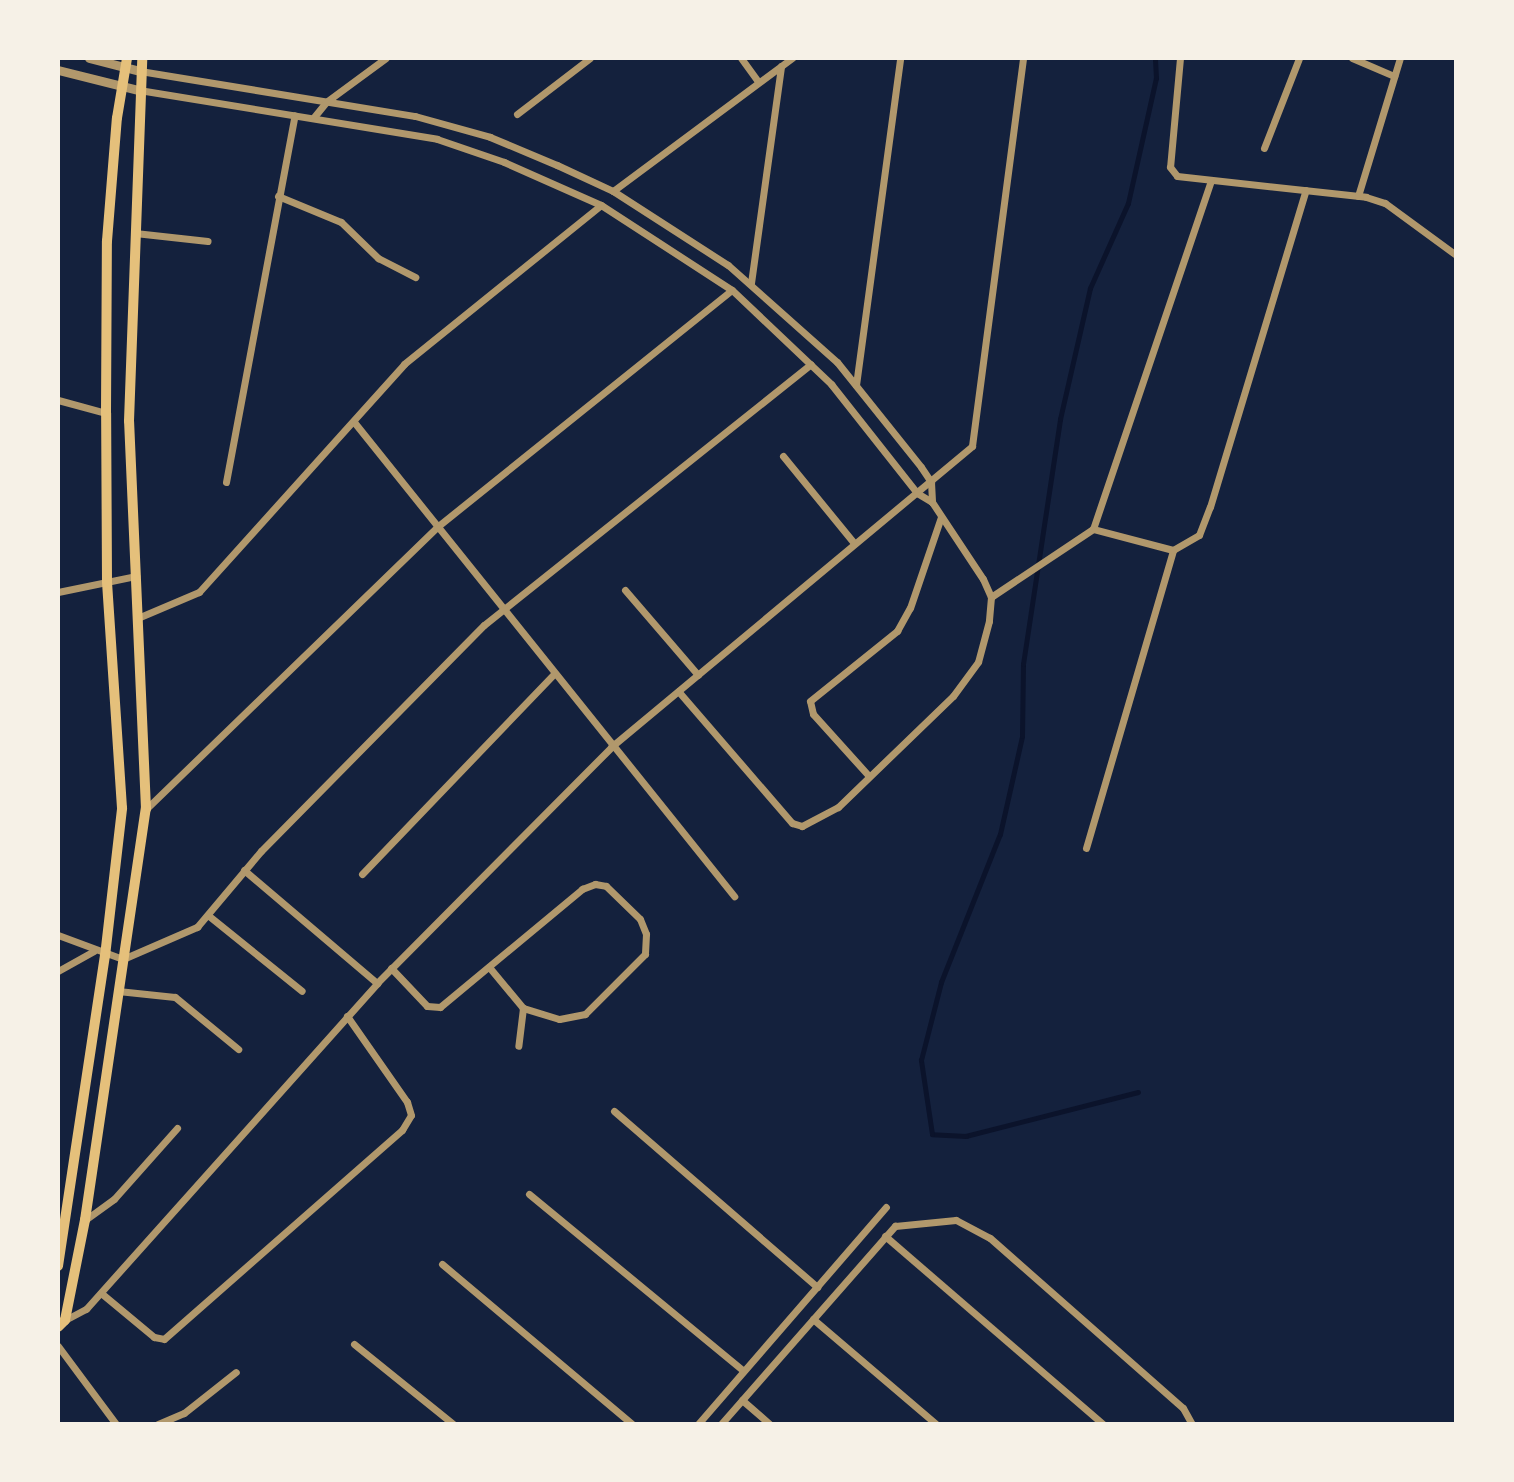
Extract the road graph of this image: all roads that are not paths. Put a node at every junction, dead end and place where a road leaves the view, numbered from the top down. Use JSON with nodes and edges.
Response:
{"nodes":[{"id":1,"x":89,"y":58,"type":"edge"},
{"id":2,"x":142,"y":58,"type":"edge"},
{"id":3,"x":386,"y":58,"type":"edge"},
{"id":4,"x":590,"y":58,"type":"edge"},
{"id":5,"x":741,"y":58,"type":"edge"},
{"id":6,"x":792,"y":58,"type":"edge"},
{"id":7,"x":900,"y":58,"type":"edge"},
{"id":8,"x":1023,"y":58,"type":"edge"},
{"id":9,"x":1180,"y":58,"type":"edge"},
{"id":10,"x":1299,"y":58,"type":"edge"},
{"id":11,"x":1352,"y":58,"type":"edge"},
{"id":12,"x":1400,"y":58,"type":"edge"},
{"id":13,"x":126,"y":62,"type":"edge"},
{"id":14,"x":781,"y":65,"type":"junction"},
{"id":15,"x":58,"y":70,"type":"edge"},
{"id":16,"x":140,"y":71,"type":"junction"},
{"id":17,"x":1394,"y":76,"type":"junction"},
{"id":18,"x":758,"y":81,"type":"junction"},
{"id":19,"x":121,"y":87,"type":"junction"},
{"id":20,"x":138,"y":90,"type":"junction"},
{"id":21,"x":326,"y":102,"type":"junction"},
{"id":22,"x":517,"y":114,"type":"dead end"},
{"id":23,"x":295,"y":115,"type":"junction"},
{"id":24,"x":314,"y":117,"type":"junction"},
{"id":25,"x":1264,"y":148,"type":"dead end"},
{"id":26,"x":1211,"y":181,"type":"junction"},
{"id":27,"x":1306,"y":190,"type":"junction"},
{"id":28,"x":613,"y":191,"type":"junction"},
{"id":29,"x":278,"y":196,"type":"junction"},
{"id":30,"x":1358,"y":196,"type":"junction"},
{"id":31,"x":601,"y":205,"type":"junction"},
{"id":32,"x":135,"y":233,"type":"junction"},
{"id":33,"x":208,"y":241,"type":"dead end"},
{"id":34,"x":1456,"y":255,"type":"edge"},
{"id":35,"x":415,"y":277,"type":"dead end"},
{"id":36,"x":751,"y":283,"type":"junction"},
{"id":37,"x":732,"y":290,"type":"junction"},
{"id":38,"x":811,"y":364,"type":"junction"},
{"id":39,"x":856,"y":385,"type":"junction"},
{"id":40,"x":58,"y":400,"type":"edge"},
{"id":41,"x":106,"y":413,"type":"junction"},
{"id":42,"x":354,"y":422,"type":"junction"},
{"id":43,"x":783,"y":456,"type":"dead end"},
{"id":44,"x":226,"y":482,"type":"dead end"},
{"id":45,"x":931,"y":482,"type":"junction"},
{"id":46,"x":917,"y":493,"type":"junction"},
{"id":47,"x":932,"y":502,"type":"junction"},
{"id":48,"x":941,"y":517,"type":"junction"},
{"id":49,"x":437,"y":527,"type":"junction"},
{"id":50,"x":1093,"y":529,"type":"junction"},
{"id":51,"x":854,"y":543,"type":"junction"},
{"id":52,"x":1173,"y":550,"type":"junction"},
{"id":53,"x":136,"y":576,"type":"junction"},
{"id":54,"x":107,"y":581,"type":"junction"},
{"id":55,"x":625,"y":590,"type":"dead end"},
{"id":56,"x":58,"y":592,"type":"edge"},
{"id":57,"x":991,"y":597,"type":"junction"},
{"id":58,"x":502,"y":610,"type":"junction"},
{"id":59,"x":140,"y":617,"type":"junction"},
{"id":60,"x":554,"y":674,"type":"junction"},
{"id":61,"x":698,"y":675,"type":"junction"},
{"id":62,"x":678,"y":691,"type":"junction"},
{"id":63,"x":611,"y":747,"type":"junction"},
{"id":64,"x":867,"y":775,"type":"junction"},
{"id":65,"x":146,"y":809,"type":"junction"},
{"id":66,"x":1086,"y":848,"type":"dead end"},
{"id":67,"x":244,"y":870,"type":"junction"},
{"id":68,"x":362,"y":874,"type":"dead end"},
{"id":69,"x":734,"y":896,"type":"dead end"},
{"id":70,"x":209,"y":916,"type":"junction"},
{"id":71,"x":58,"y":935,"type":"edge"},
{"id":72,"x":94,"y":951,"type":"junction"},
{"id":73,"x":105,"y":956,"type":"junction"},
{"id":74,"x":122,"y":959,"type":"junction"},
{"id":75,"x":489,"y":967,"type":"junction"},
{"id":76,"x":391,"y":968,"type":"junction"},
{"id":77,"x":58,"y":971,"type":"edge"},
{"id":78,"x":377,"y":983,"type":"junction"},
{"id":79,"x":118,"y":991,"type":"junction"},
{"id":80,"x":302,"y":991,"type":"dead end"},
{"id":81,"x":523,"y":1008,"type":"junction"},
{"id":82,"x":347,"y":1016,"type":"junction"},
{"id":83,"x":518,"y":1046,"type":"dead end"},
{"id":84,"x":238,"y":1049,"type":"dead end"},
{"id":85,"x":614,"y":1111,"type":"dead end"},
{"id":86,"x":177,"y":1128,"type":"dead end"},
{"id":87,"x":529,"y":1194,"type":"dead end"},
{"id":88,"x":886,"y":1207,"type":"dead end"},
{"id":89,"x":85,"y":1220,"type":"junction"},
{"id":90,"x":886,"y":1236,"type":"junction"},
{"id":91,"x":442,"y":1264,"type":"dead end"},
{"id":92,"x":58,"y":1266,"type":"edge"},
{"id":93,"x":817,"y":1287,"type":"junction"},
{"id":94,"x":100,"y":1293,"type":"junction"},
{"id":95,"x":813,"y":1319,"type":"junction"},
{"id":96,"x":62,"y":1323,"type":"edge"},
{"id":97,"x":354,"y":1344,"type":"dead end"},
{"id":98,"x":58,"y":1346,"type":"edge"},
{"id":99,"x":744,"y":1371,"type":"junction"},
{"id":100,"x":236,"y":1372,"type":"dead end"},
{"id":101,"x":742,"y":1400,"type":"junction"},
{"id":102,"x":116,"y":1424,"type":"edge"},
{"id":103,"x":158,"y":1424,"type":"edge"},
{"id":104,"x":453,"y":1424,"type":"edge"},
{"id":105,"x":632,"y":1424,"type":"edge"},
{"id":106,"x":698,"y":1424,"type":"edge"},
{"id":107,"x":721,"y":1424,"type":"edge"},
{"id":108,"x":770,"y":1424,"type":"edge"},
{"id":109,"x":936,"y":1424,"type":"edge"},
{"id":110,"x":1103,"y":1424,"type":"edge"},
{"id":111,"x":1192,"y":1424,"type":"edge"}],
"edges":[{"from":1,"to":13,"type":"street"},
{"from":2,"to":16,"type":"main road"},
{"from":3,"to":21,"type":"street"},
{"from":4,"to":22,"type":"street"},
{"from":5,"to":18,"type":"street"},
{"from":6,"to":14,"type":"street"},
{"from":7,"to":39,"type":"street"},
{"from":8,"to":45,"type":"street"},
{"from":9,"to":26,"type":"street"},
{"from":10,"to":25,"type":"street"},
{"from":11,"to":17,"type":"street"},
{"from":12,"to":17,"type":"street"},
{"from":13,"to":16,"type":"street"},
{"from":13,"to":19,"type":"main road"},
{"from":14,"to":18,"type":"street"},
{"from":14,"to":36,"type":"street"},
{"from":15,"to":19,"type":"street"},
{"from":16,"to":20,"type":"main road"},
{"from":16,"to":21,"type":"street"},
{"from":17,"to":30,"type":"street"},
{"from":18,"to":28,"type":"street"},
{"from":19,"to":20,"type":"street"},
{"from":19,"to":41,"type":"main road"},
{"from":20,"to":23,"type":"street"},
{"from":20,"to":32,"type":"main road"},
{"from":21,"to":24,"type":"street"},
{"from":21,"to":28,"type":"street"},
{"from":23,"to":24,"type":"street"},
{"from":23,"to":29,"type":"street"},
{"from":24,"to":31,"type":"street"},
{"from":26,"to":27,"type":"street"},
{"from":26,"to":50,"type":"street"},
{"from":27,"to":30,"type":"street"},
{"from":27,"to":52,"type":"street"},
{"from":28,"to":36,"type":"street"},
{"from":29,"to":35,"type":"street"},
{"from":29,"to":44,"type":"street"},
{"from":30,"to":34,"type":"street"},
{"from":31,"to":37,"type":"street"},
{"from":31,"to":42,"type":"street"},
{"from":32,"to":33,"type":"street"},
{"from":32,"to":53,"type":"main road"},
{"from":36,"to":39,"type":"street"},
{"from":37,"to":38,"type":"street"},
{"from":37,"to":49,"type":"street"},
{"from":38,"to":46,"type":"street"},
{"from":38,"to":58,"type":"street"},
{"from":39,"to":45,"type":"street"},
{"from":40,"to":41,"type":"street"},
{"from":41,"to":54,"type":"main road"},
{"from":42,"to":49,"type":"street"},
{"from":42,"to":59,"type":"street"},
{"from":43,"to":51,"type":"street"},
{"from":45,"to":46,"type":"street"},
{"from":45,"to":47,"type":"street"},
{"from":46,"to":47,"type":"street"},
{"from":46,"to":51,"type":"street"},
{"from":47,"to":48,"type":"street"},
{"from":48,"to":57,"type":"street"},
{"from":48,"to":64,"type":"street"},
{"from":49,"to":58,"type":"street"},
{"from":49,"to":65,"type":"street"},
{"from":50,"to":52,"type":"street"},
{"from":50,"to":57,"type":"street"},
{"from":51,"to":61,"type":"street"},
{"from":52,"to":66,"type":"street"},
{"from":53,"to":54,"type":"street"},
{"from":53,"to":59,"type":"main road"},
{"from":54,"to":56,"type":"street"},
{"from":54,"to":73,"type":"main road"},
{"from":55,"to":61,"type":"street"},
{"from":57,"to":64,"type":"street"},
{"from":58,"to":60,"type":"street"},
{"from":58,"to":67,"type":"street"},
{"from":59,"to":65,"type":"main road"},
{"from":60,"to":63,"type":"street"},
{"from":60,"to":68,"type":"street"},
{"from":61,"to":62,"type":"street"},
{"from":62,"to":63,"type":"street"},
{"from":62,"to":64,"type":"street"},
{"from":63,"to":69,"type":"street"},
{"from":63,"to":76,"type":"street"},
{"from":65,"to":74,"type":"main road"},
{"from":67,"to":70,"type":"street"},
{"from":67,"to":78,"type":"street"},
{"from":70,"to":74,"type":"street"},
{"from":70,"to":80,"type":"street"},
{"from":71,"to":72,"type":"street"},
{"from":72,"to":73,"type":"street"},
{"from":72,"to":77,"type":"street"},
{"from":73,"to":74,"type":"street"},
{"from":73,"to":92,"type":"main road"},
{"from":74,"to":79,"type":"main road"},
{"from":75,"to":76,"type":"street"},
{"from":75,"to":81,"type":"street"},
{"from":75,"to":81,"type":"street"},
{"from":76,"to":78,"type":"street"},
{"from":78,"to":82,"type":"street"},
{"from":79,"to":84,"type":"street"},
{"from":79,"to":89,"type":"main road"},
{"from":81,"to":83,"type":"street"},
{"from":82,"to":94,"type":"street"},
{"from":82,"to":94,"type":"street"},
{"from":85,"to":93,"type":"street"},
{"from":86,"to":89,"type":"street"},
{"from":87,"to":99,"type":"street"},
{"from":88,"to":93,"type":"street"},
{"from":89,"to":96,"type":"main road"},
{"from":90,"to":95,"type":"street"},
{"from":90,"to":110,"type":"street"},
{"from":90,"to":111,"type":"street"},
{"from":91,"to":105,"type":"street"},
{"from":93,"to":99,"type":"street"},
{"from":94,"to":96,"type":"street"},
{"from":95,"to":101,"type":"street"},
{"from":95,"to":109,"type":"street"},
{"from":97,"to":104,"type":"street"},
{"from":98,"to":102,"type":"street"},
{"from":99,"to":106,"type":"street"},
{"from":100,"to":103,"type":"street"},
{"from":101,"to":107,"type":"street"},
{"from":101,"to":108,"type":"street"}]}
